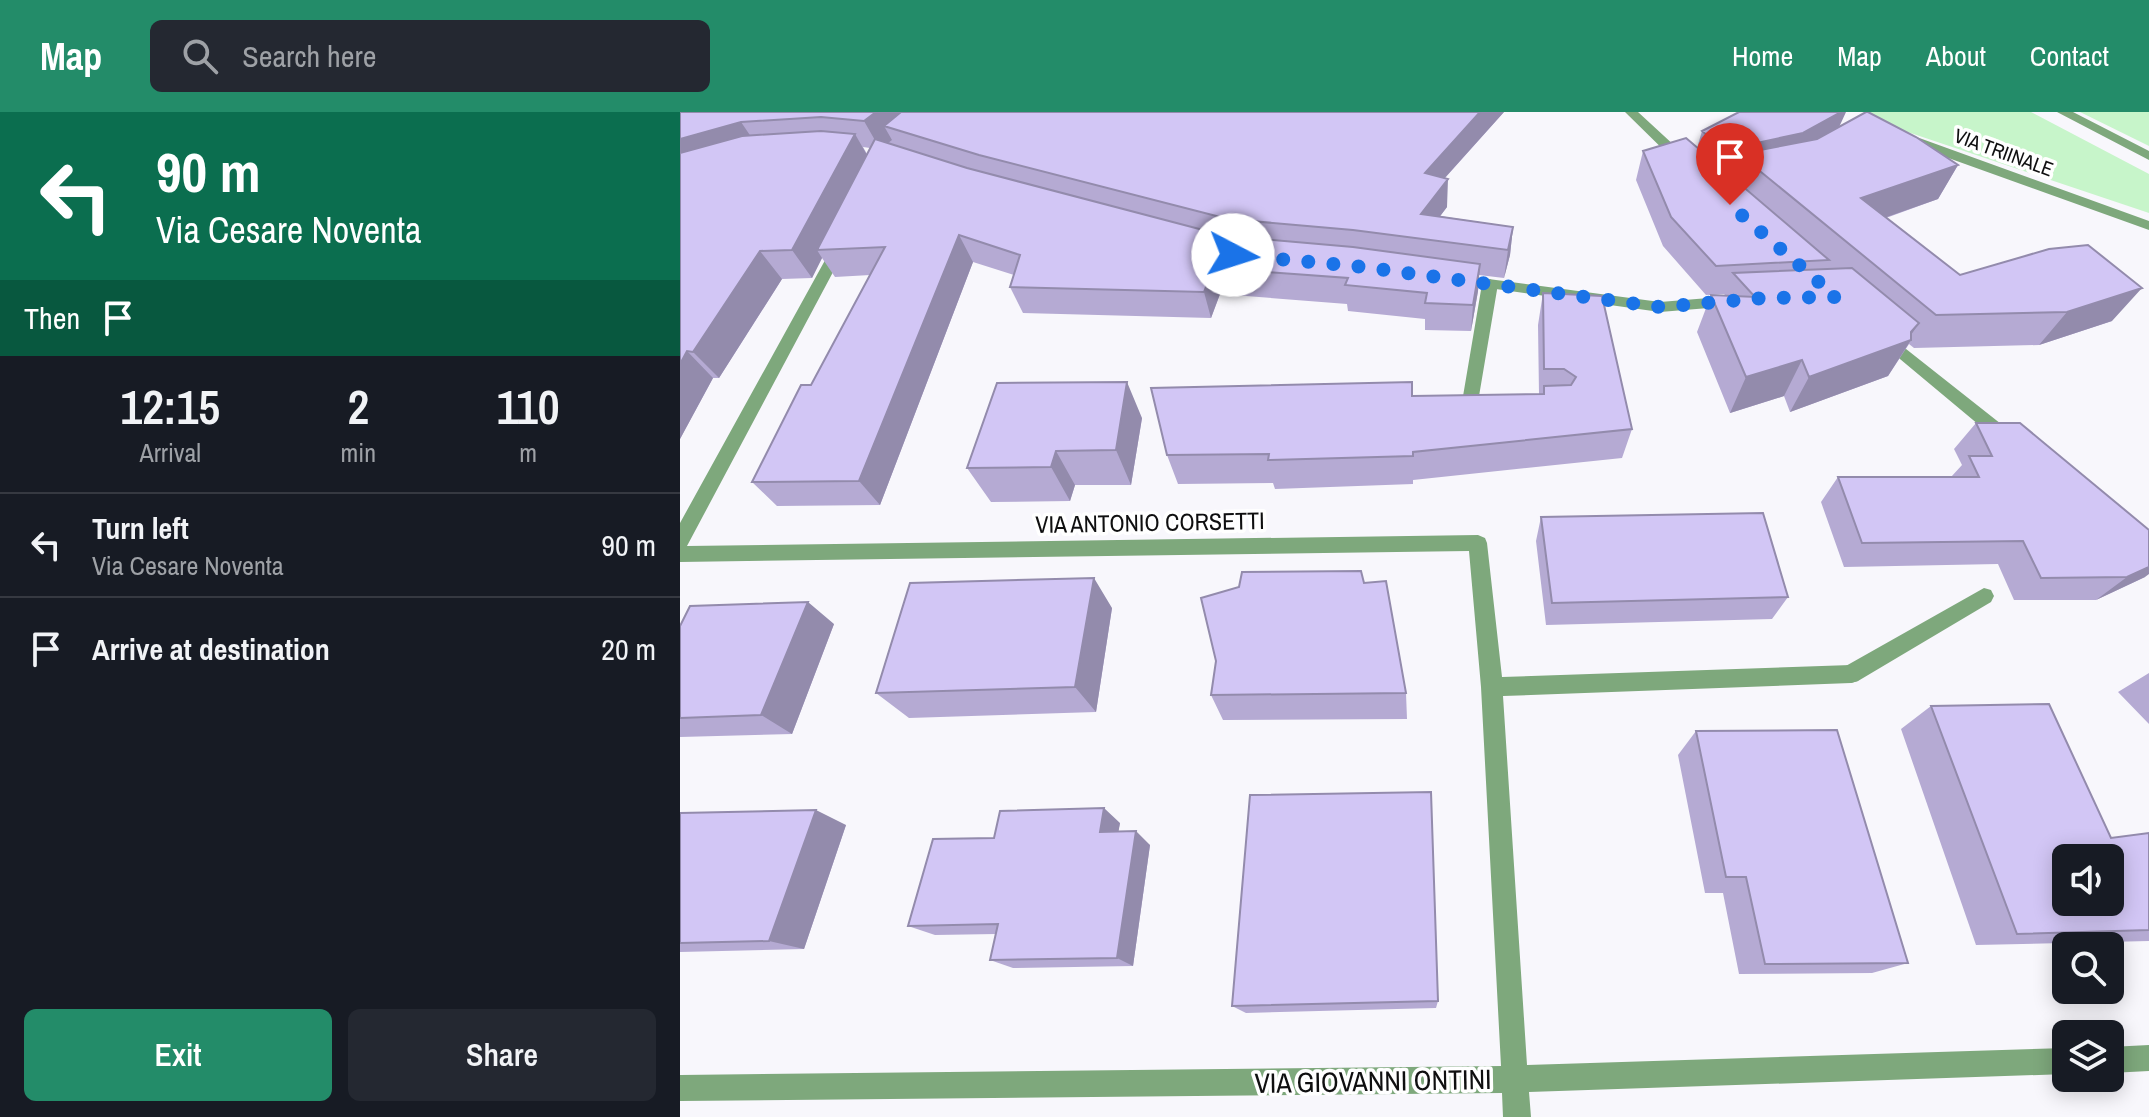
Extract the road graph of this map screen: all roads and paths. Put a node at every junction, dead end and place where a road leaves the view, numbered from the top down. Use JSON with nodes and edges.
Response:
{"nodes":[{"id":1,"x":1631,"y":112,"type":"edge"},
{"id":2,"x":2063,"y":112,"type":"edge"},
{"id":3,"x":1892,"y":133,"type":"edge"},
{"id":4,"x":2149,"y":156,"type":"edge"},
{"id":5,"x":1698,"y":175,"type":"edge"},
{"id":6,"x":2149,"y":226,"type":"edge"},
{"id":7,"x":849,"y":228,"type":"edge"},
{"id":8,"x":1430,"y":276,"type":"edge"},
{"id":9,"x":1490,"y":284,"type":"junction"},
{"id":10,"x":1749,"y":300,"type":"edge"},
{"id":11,"x":1873,"y":327,"type":"edge"},
{"id":12,"x":1499,"y":408,"type":"edge"},
{"id":13,"x":2017,"y":447,"type":"edge"},
{"id":14,"x":680,"y":541,"type":"edge"},
{"id":15,"x":680,"y":554,"type":"edge"},
{"id":16,"x":1984,"y":596,"type":"dead end"},
{"id":17,"x":1492,"y":687,"type":"junction"},
{"id":18,"x":2149,"y":1058,"type":"edge"},
{"id":19,"x":2124,"y":1059,"type":"edge"},
{"id":20,"x":2052,"y":1061,"type":"edge"},
{"id":21,"x":1514,"y":1079,"type":"junction"},
{"id":22,"x":680,"y":1088,"type":"edge"},
{"id":23,"x":1517,"y":1117,"type":"edge"}],
"edges":[{"from":1,"to":5,"type":"street"},
{"from":2,"to":4,"type":"street"},
{"from":3,"to":6,"type":"street","name":"VIA TRIINALE"},
{"from":7,"to":14,"type":"street"},
{"from":8,"to":9,"type":"street"},
{"from":9,"to":10,"type":"street"},
{"from":9,"to":12,"type":"street"},
{"from":11,"to":13,"type":"street"},
{"from":15,"to":17,"type":"street","name":"VIA ANTONIO CORSETTI"},
{"from":16,"to":17,"type":"street"},
{"from":17,"to":21,"type":"street","name":"VIA ANTONIO CORSETTI"},
{"from":18,"to":19,"type":"street"},
{"from":20,"to":21,"type":"street","name":"VIA GIOVANNI ONTINI"},
{"from":21,"to":22,"type":"street","name":"VIA GIOVANNI ONTINI"},
{"from":21,"to":23,"type":"street","name":"VIA ANTONIO CORSETTI"}]}
